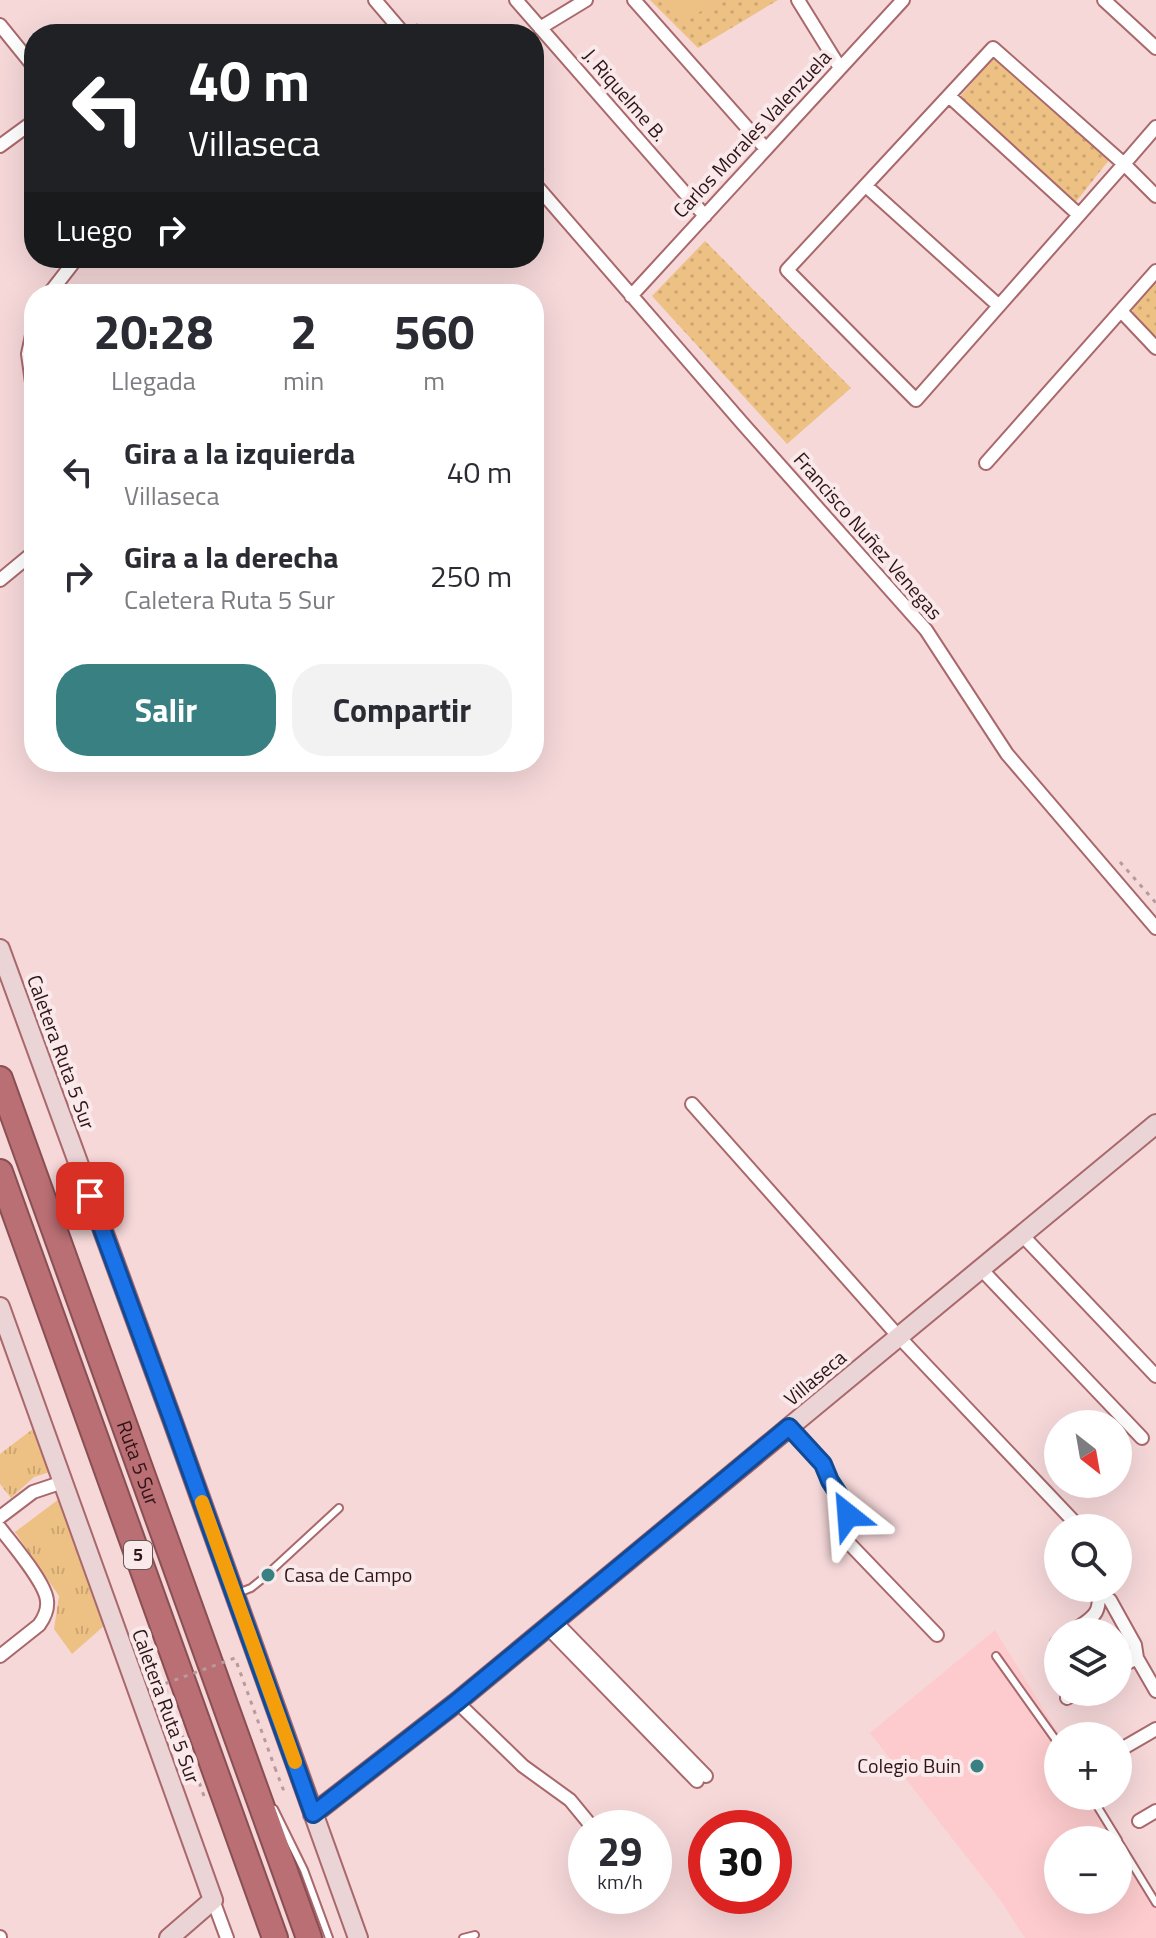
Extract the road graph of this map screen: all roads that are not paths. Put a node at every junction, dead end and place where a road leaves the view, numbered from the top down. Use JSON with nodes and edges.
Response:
{"nodes":[{"id":1,"x":375,"y":0,"type":"edge"},
{"id":2,"x":516,"y":0,"type":"edge"},
{"id":3,"x":586,"y":0,"type":"edge"},
{"id":4,"x":634,"y":0,"type":"edge"},
{"id":5,"x":798,"y":0,"type":"edge"},
{"id":6,"x":902,"y":0,"type":"edge"},
{"id":7,"x":1104,"y":0,"type":"edge"},
{"id":8,"x":395,"y":24,"type":"edge"},
{"id":9,"x":537,"y":24,"type":"edge"},
{"id":10,"x":544,"y":26,"type":"edge"},
{"id":11,"x":2,"y":32,"type":"edge"},
{"id":12,"x":544,"y":33,"type":"edge"},
{"id":13,"x":1156,"y":48,"type":"edge"},
{"id":14,"x":24,"y":56,"type":"edge"},
{"id":15,"x":840,"y":68,"type":"junction"},
{"id":16,"x":949,"y":96,"type":"junction"},
{"id":17,"x":1156,"y":127,"type":"edge"},
{"id":18,"x":24,"y":128,"type":"edge"},
{"id":19,"x":0,"y":146,"type":"edge"},
{"id":20,"x":766,"y":149,"type":"junction"},
{"id":21,"x":1124,"y":164,"type":"junction"},
{"id":22,"x":866,"y":186,"type":"junction"},
{"id":23,"x":544,"y":195,"type":"edge"},
{"id":24,"x":1156,"y":196,"type":"edge"},
{"id":25,"x":1079,"y":215,"type":"junction"},
{"id":26,"x":705,"y":216,"type":"junction"},
{"id":27,"x":69,"y":268,"type":"edge"},
{"id":28,"x":1156,"y":271,"type":"edge"},
{"id":29,"x":57,"y":284,"type":"edge"},
{"id":30,"x":631,"y":296,"type":"junction"},
{"id":31,"x":999,"y":306,"type":"junction"},
{"id":32,"x":1121,"y":311,"type":"junction"},
{"id":33,"x":1156,"y":348,"type":"edge"},
{"id":34,"x":986,"y":463,"type":"dead end"},
{"id":35,"x":24,"y":560,"type":"edge"},
{"id":36,"x":0,"y":580,"type":"edge"},
{"id":37,"x":1156,"y":928,"type":"edge"},
{"id":38,"x":0,"y":949,"type":"edge"},
{"id":39,"x":0,"y":1079,"type":"edge"},
{"id":40,"x":692,"y":1104,"type":"dead end"},
{"id":41,"x":1156,"y":1124,"type":"edge"},
{"id":42,"x":0,"y":1172,"type":"edge"},
{"id":43,"x":1022,"y":1235,"type":"junction"},
{"id":44,"x":981,"y":1269,"type":"junction"},
{"id":45,"x":0,"y":1307,"type":"edge"},
{"id":46,"x":899,"y":1337,"type":"junction"},
{"id":47,"x":1156,"y":1376,"type":"edge"},
{"id":48,"x":789,"y":1427,"type":"junction"},
{"id":49,"x":1142,"y":1438,"type":"dead end"},
{"id":50,"x":63,"y":1482,"type":"junction"},
{"id":51,"x":339,"y":1508,"type":"dead end"},
{"id":52,"x":1067,"y":1514,"type":"edge"},
{"id":53,"x":0,"y":1517,"type":"edge"},
{"id":54,"x":0,"y":1528,"type":"edge"},
{"id":55,"x":235,"y":1594,"type":"junction"},
{"id":56,"x":1111,"y":1602,"type":"edge"},
{"id":57,"x":551,"y":1624,"type":"junction"},
{"id":58,"x":937,"y":1635,"type":"dead end"},
{"id":59,"x":0,"y":1656,"type":"edge"},
{"id":60,"x":996,"y":1656,"type":"dead end"},
{"id":61,"x":1137,"y":1658,"type":"junction"},
{"id":62,"x":1132,"y":1661,"type":"edge"},
{"id":63,"x":1156,"y":1691,"type":"edge"},
{"id":64,"x":457,"y":1702,"type":"junction"},
{"id":65,"x":1044,"y":1723,"type":"edge"},
{"id":66,"x":1156,"y":1729,"type":"edge"},
{"id":67,"x":1132,"y":1743,"type":"edge"},
{"id":68,"x":242,"y":1751,"type":"junction"},
{"id":69,"x":701,"y":1778,"type":"dead end"},
{"id":70,"x":266,"y":1792,"type":"dead end"},
{"id":71,"x":273,"y":1805,"type":"dead end"},
{"id":72,"x":578,"y":1810,"type":"edge"},
{"id":73,"x":1156,"y":1811,"type":"edge"},
{"id":74,"x":313,"y":1814,"type":"junction"},
{"id":75,"x":1139,"y":1821,"type":"dead end"},
{"id":76,"x":1132,"y":1863,"type":"edge"},
{"id":77,"x":213,"y":1900,"type":"junction"},
{"id":78,"x":1156,"y":1903,"type":"edge"},
{"id":79,"x":475,"y":1935,"type":"dead end"},
{"id":80,"x":169,"y":1938,"type":"edge"},
{"id":81,"x":227,"y":1938,"type":"edge"},
{"id":82,"x":275,"y":1938,"type":"edge"},
{"id":83,"x":309,"y":1938,"type":"edge"},
{"id":84,"x":329,"y":1938,"type":"edge"},
{"id":85,"x":358,"y":1938,"type":"edge"},
{"id":86,"x":463,"y":1938,"type":"edge"}],
"edges":[{"from":1,"to":8,"type":"street"},
{"from":2,"to":9,"type":"street","name":"J. Riquelme B."},
{"from":3,"to":10,"type":"street"},
{"from":4,"to":20,"type":"street"},
{"from":5,"to":15,"type":"street"},
{"from":6,"to":15,"type":"street","name":"Carlos Morales Valenzuela"},
{"from":7,"to":13,"type":"street"},
{"from":11,"to":14,"type":"street"},
{"from":12,"to":26,"type":"street","name":"J. Riquelme B."},
{"from":15,"to":20,"type":"street","name":"Carlos Morales Valenzuela"},
{"from":16,"to":21,"type":"street"},
{"from":16,"to":22,"type":"street"},
{"from":16,"to":25,"type":"street"},
{"from":17,"to":21,"type":"street"},
{"from":18,"to":19,"type":"street"},
{"from":20,"to":26,"type":"street","name":"Carlos Morales Valenzuela"},
{"from":21,"to":24,"type":"street"},
{"from":21,"to":25,"type":"street"},
{"from":22,"to":31,"type":"street"},
{"from":22,"to":31,"type":"street"},
{"from":23,"to":30,"type":"street","name":"Francisco Nuñez Venegas"},
{"from":25,"to":31,"type":"street"},
{"from":26,"to":30,"type":"street","name":"Carlos Morales Valenzuela"},
{"from":27,"to":29,"type":"street"},
{"from":28,"to":32,"type":"street"},
{"from":30,"to":37,"type":"street","name":"Francisco Nuñez Venegas"},
{"from":32,"to":33,"type":"street"},
{"from":32,"to":34,"type":"street"},
{"from":35,"to":36,"type":"street"},
{"from":38,"to":55,"type":"main road","name":"Caletera Ruta 5 Sur"},
{"from":39,"to":68,"type":"highway","name":"Ruta 5 Sur","number":"5"},
{"from":40,"to":46,"type":"street"},
{"from":41,"to":43,"type":"main road","name":"Villaseca"},
{"from":42,"to":82,"type":"highway","name":"Ruta 5 Sur","number":"5"},
{"from":43,"to":44,"type":"main road","name":"Villaseca"},
{"from":43,"to":47,"type":"street"},
{"from":44,"to":46,"type":"main road","name":"Villaseca"},
{"from":44,"to":49,"type":"street"},
{"from":45,"to":50,"type":"main road","name":"Caletera Ruta 5 Sur"},
{"from":46,"to":48,"type":"main road","name":"Villaseca"},
{"from":46,"to":52,"type":"street"},
{"from":48,"to":57,"type":"main road","name":"Villaseca"},
{"from":48,"to":58,"type":"street"},
{"from":50,"to":53,"type":"street"},
{"from":50,"to":77,"type":"main road","name":"Caletera Ruta 5 Sur"},
{"from":51,"to":55,"type":"lane"},
{"from":54,"to":59,"type":"street"},
{"from":55,"to":74,"type":"main road","name":"Caletera Ruta 5 Sur"},
{"from":56,"to":61,"type":"street"},
{"from":57,"to":64,"type":"main road","name":"Villaseca"},
{"from":57,"to":69,"type":"street"},
{"from":60,"to":65,"type":"lane"},
{"from":61,"to":62,"type":"street"},
{"from":61,"to":63,"type":"street"},
{"from":64,"to":72,"type":"street"},
{"from":64,"to":74,"type":"main road","name":"Villaseca"},
{"from":66,"to":67,"type":"street"},
{"from":68,"to":70,"type":"lane"},
{"from":68,"to":83,"type":"highway","name":"Ruta 5 Sur","number":"5"},
{"from":71,"to":84,"type":"lane"},
{"from":73,"to":75,"type":"street"},
{"from":74,"to":85,"type":"main road","name":"Caletera Ruta 5 Sur"},
{"from":76,"to":78,"type":"lane"},
{"from":77,"to":80,"type":"main road"},
{"from":77,"to":81,"type":"street","name":"Caletera Ruta 5 Sur"},
{"from":79,"to":86,"type":"lane"}]}
